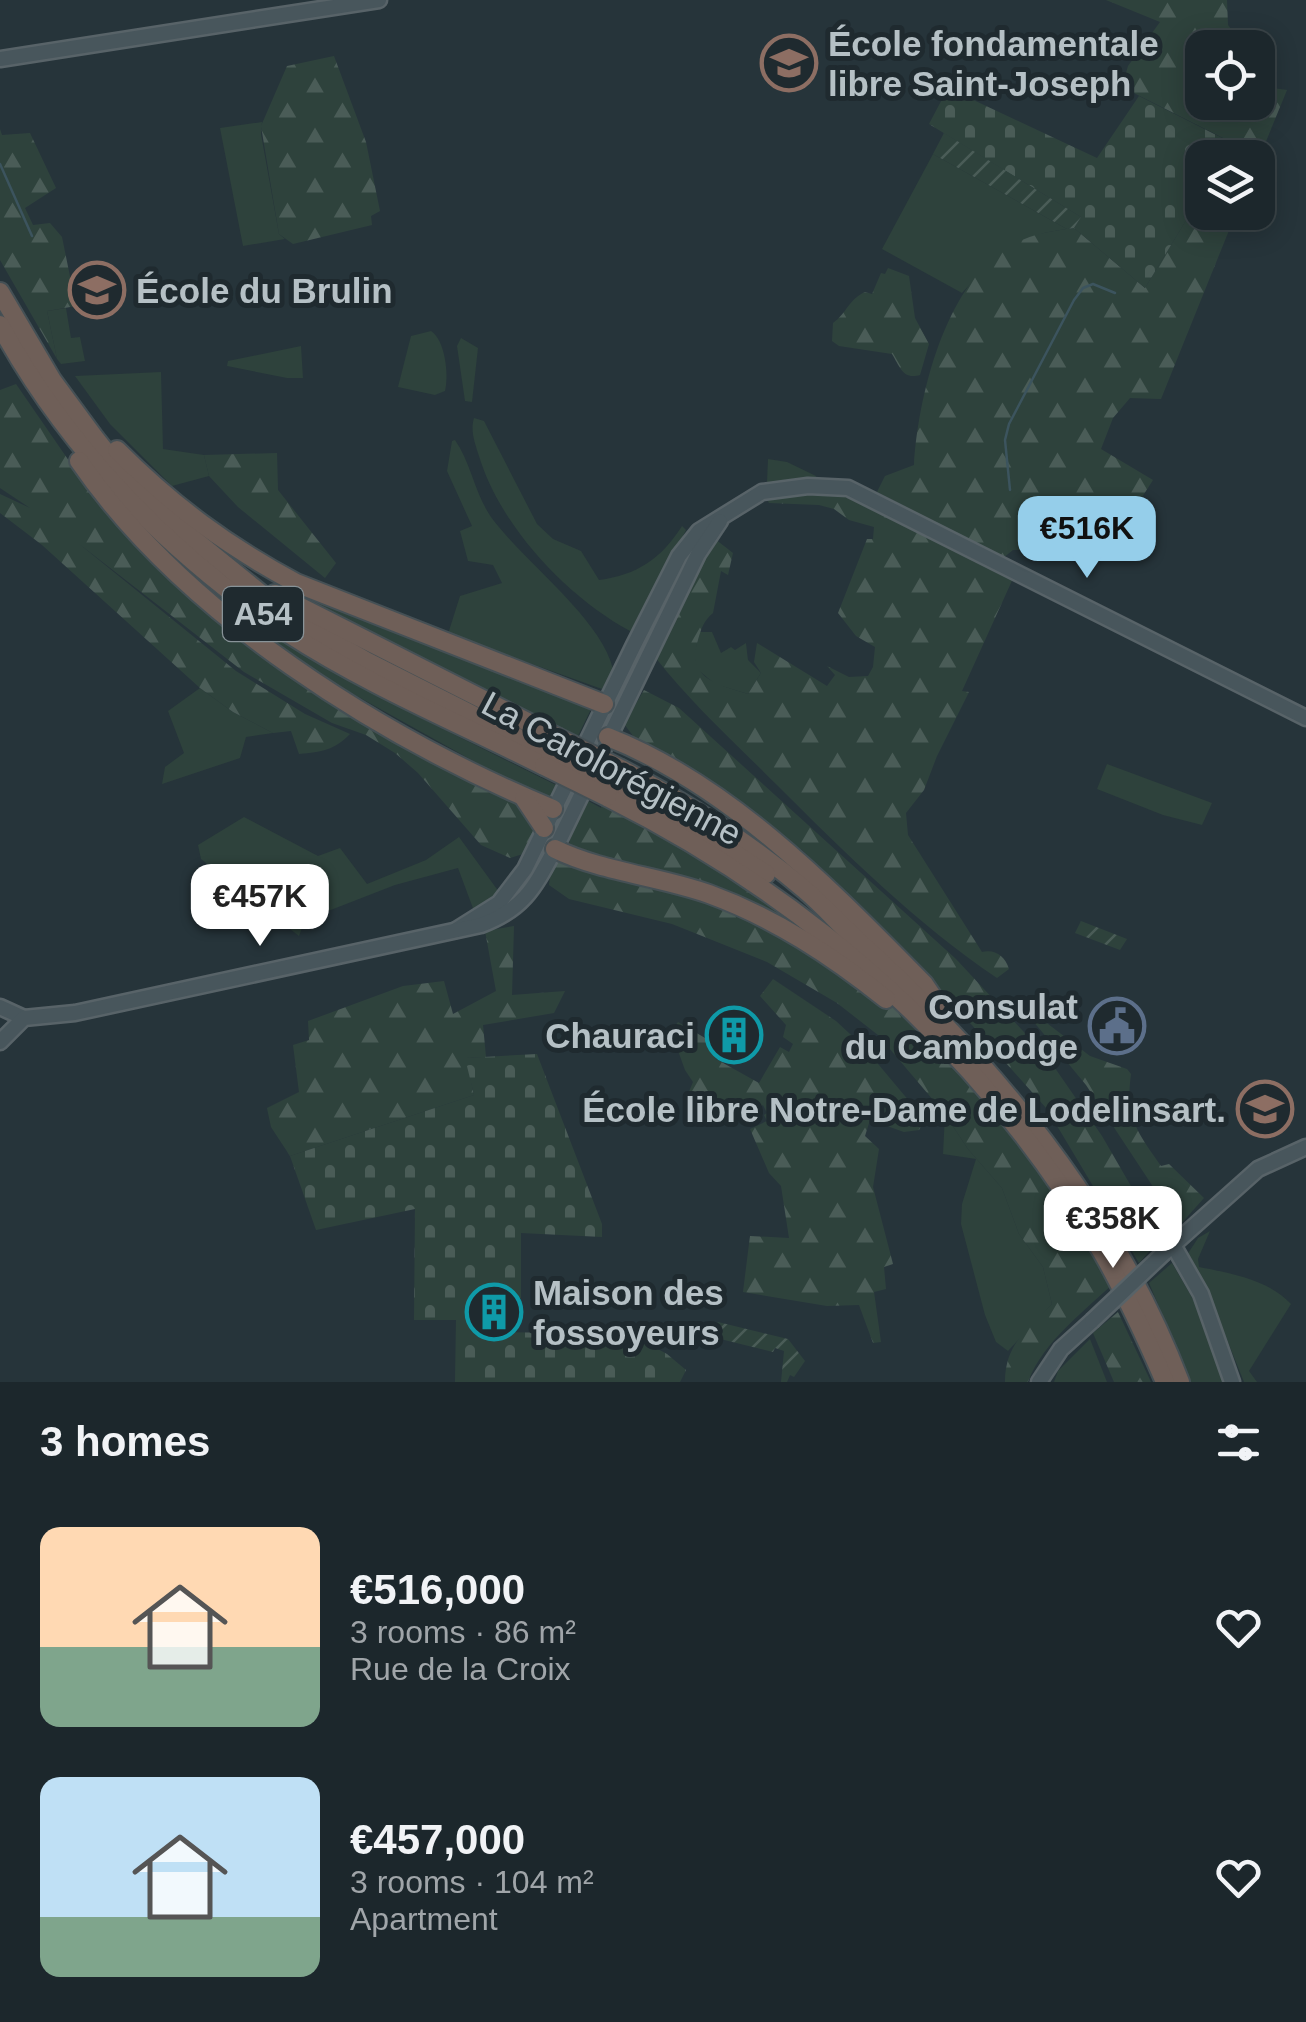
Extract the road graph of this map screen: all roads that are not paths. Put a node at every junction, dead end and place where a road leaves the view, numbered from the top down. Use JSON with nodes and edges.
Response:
{"nodes":[{"id":1,"x":379,"y":0,"type":"edge"},
{"id":2,"x":0,"y":59,"type":"edge"},
{"id":3,"x":0,"y":292,"type":"edge"},
{"id":4,"x":0,"y":325,"type":"edge"},
{"id":5,"x":38,"y":388,"type":"junction"},
{"id":6,"x":62,"y":395,"type":"junction"},
{"id":7,"x":730,"y":510,"type":"junction"},
{"id":8,"x":604,"y":704,"type":"junction"},
{"id":9,"x":1306,"y":718,"type":"edge"},
{"id":10,"x":611,"y":730,"type":"junction"},
{"id":11,"x":588,"y":737,"type":"junction"},
{"id":12,"x":550,"y":752,"type":"junction"},
{"id":13,"x":613,"y":784,"type":"junction"},
{"id":14,"x":579,"y":796,"type":"junction"},
{"id":15,"x":524,"y":798,"type":"junction"},
{"id":16,"x":552,"y":809,"type":"junction"},
{"id":17,"x":544,"y":828,"type":"junction"},
{"id":18,"x":555,"y":848,"type":"junction"},
{"id":19,"x":456,"y":930,"type":"junction"},
{"id":20,"x":0,"y":1006,"type":"edge"},
{"id":21,"x":24,"y":1018,"type":"junction"},
{"id":22,"x":922,"y":1019,"type":"junction"},
{"id":23,"x":950,"y":1028,"type":"junction"},
{"id":24,"x":0,"y":1042,"type":"edge"},
{"id":25,"x":1306,"y":1147,"type":"edge"},
{"id":26,"x":1168,"y":1249,"type":"junction"},
{"id":27,"x":1177,"y":1380,"type":"edge"},
{"id":28,"x":1039,"y":1382,"type":"edge"},
{"id":29,"x":1232,"y":1382,"type":"edge"}],
"edges":[{"from":1,"to":2,"type":"street"},
{"from":3,"to":6,"type":"highway","name":"La Carolorégienne","number":"A54"},
{"from":4,"to":5,"type":"highway","name":"La Carolorégienne","number":"A54"},
{"from":5,"to":12,"type":"highway","name":"La Carolorégienne","number":"A54"},
{"from":5,"to":15,"type":"highway"},
{"from":6,"to":8,"type":"highway"},
{"from":6,"to":12,"type":"highway","name":"La Carolorégienne","number":"A54"},
{"from":7,"to":8,"type":"street"},
{"from":7,"to":9,"type":"street"},
{"from":7,"to":10,"type":"street"},
{"from":8,"to":10,"type":"street"},
{"from":8,"to":11,"type":"street"},
{"from":10,"to":11,"type":"street"},
{"from":10,"to":14,"type":"street"},
{"from":10,"to":23,"type":"highway"},
{"from":11,"to":16,"type":"street"},
{"from":12,"to":13,"type":"highway","name":"La Carolorégienne","number":"A54","bridge":true},
{"from":13,"to":22,"type":"highway","name":"La Carolorégienne","number":"A54"},
{"from":13,"to":23,"type":"highway","name":"La Carolorégienne","number":"A54"},
{"from":14,"to":16,"type":"street"},
{"from":14,"to":18,"type":"street"},
{"from":15,"to":16,"type":"highway"},
{"from":15,"to":17,"type":"highway"},
{"from":16,"to":17,"type":"street"},
{"from":17,"to":18,"type":"street"},
{"from":17,"to":19,"type":"street"},
{"from":18,"to":19,"type":"street"},
{"from":18,"to":22,"type":"highway"},
{"from":19,"to":21,"type":"street"},
{"from":20,"to":21,"type":"street"},
{"from":21,"to":24,"type":"street"},
{"from":22,"to":27,"type":"highway","name":"La Carolorégienne","number":"A54"},
{"from":23,"to":27,"type":"highway","name":"La Carolorégienne","number":"A54"},
{"from":25,"to":26,"type":"street"},
{"from":26,"to":28,"type":"street","bridge":true},
{"from":26,"to":29,"type":"street"}]}
